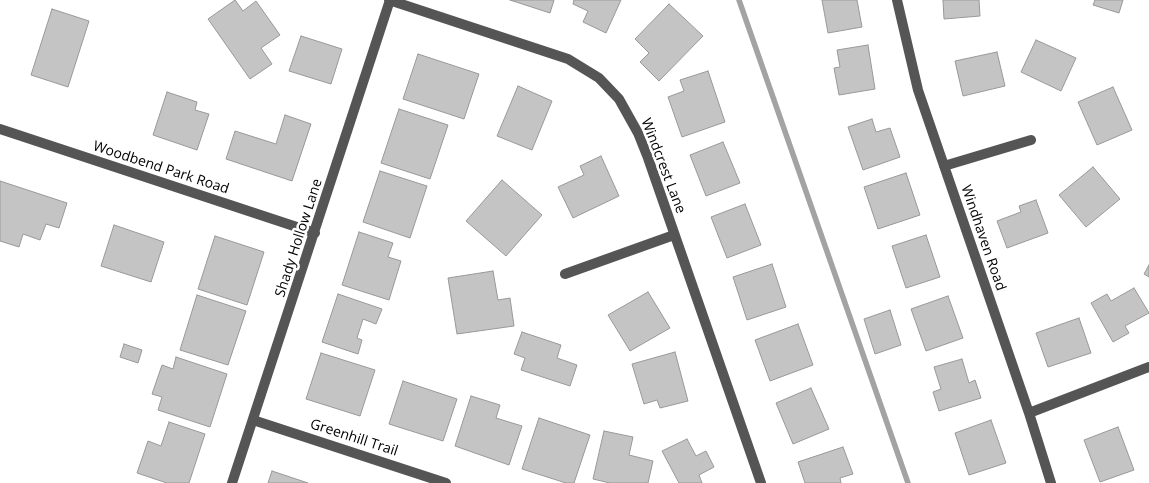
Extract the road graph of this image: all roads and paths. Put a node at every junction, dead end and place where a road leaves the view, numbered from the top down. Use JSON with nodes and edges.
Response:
{"nodes":[{"id":1,"x":390,"y":0,"type":"edge"},
{"id":2,"x":897,"y":0,"type":"edge"},
{"id":3,"x":0,"y":129,"type":"edge"},
{"id":4,"x":1031,"y":140,"type":"dead end"},
{"id":5,"x":944,"y":166,"type":"junction"},
{"id":6,"x":314,"y":233,"type":"junction"},
{"id":7,"x":674,"y":236,"type":"junction"},
{"id":8,"x":565,"y":274,"type":"dead end"},
{"id":9,"x":1149,"y":367,"type":"edge"},
{"id":10,"x":1029,"y":413,"type":"junction"},
{"id":11,"x":254,"y":420,"type":"junction"},
{"id":12,"x":232,"y":483,"type":"edge"},
{"id":13,"x":446,"y":483,"type":"edge"},
{"id":14,"x":761,"y":483,"type":"edge"},
{"id":15,"x":1051,"y":483,"type":"edge"}],
"edges":[{"from":1,"to":6,"type":"street","name":"Shady Hollow Lane"},
{"from":1,"to":7,"type":"street","name":"Windcrest Lane"},
{"from":2,"to":5,"type":"street","name":"Windhaven Road"},
{"from":3,"to":6,"type":"street","name":"Woodbend Park Road"},
{"from":4,"to":5,"type":"street"},
{"from":5,"to":10,"type":"street","name":"Windhaven Road"},
{"from":6,"to":11,"type":"street","name":"Shady Hollow Lane"},
{"from":7,"to":8,"type":"street"},
{"from":7,"to":14,"type":"street","name":"Windcrest Lane"},
{"from":9,"to":10,"type":"street"},
{"from":10,"to":15,"type":"street","name":"Windhaven Road"},
{"from":11,"to":12,"type":"street","name":"Shady Hollow Lane"},
{"from":11,"to":13,"type":"street","name":"Greenhill Trail"}]}
